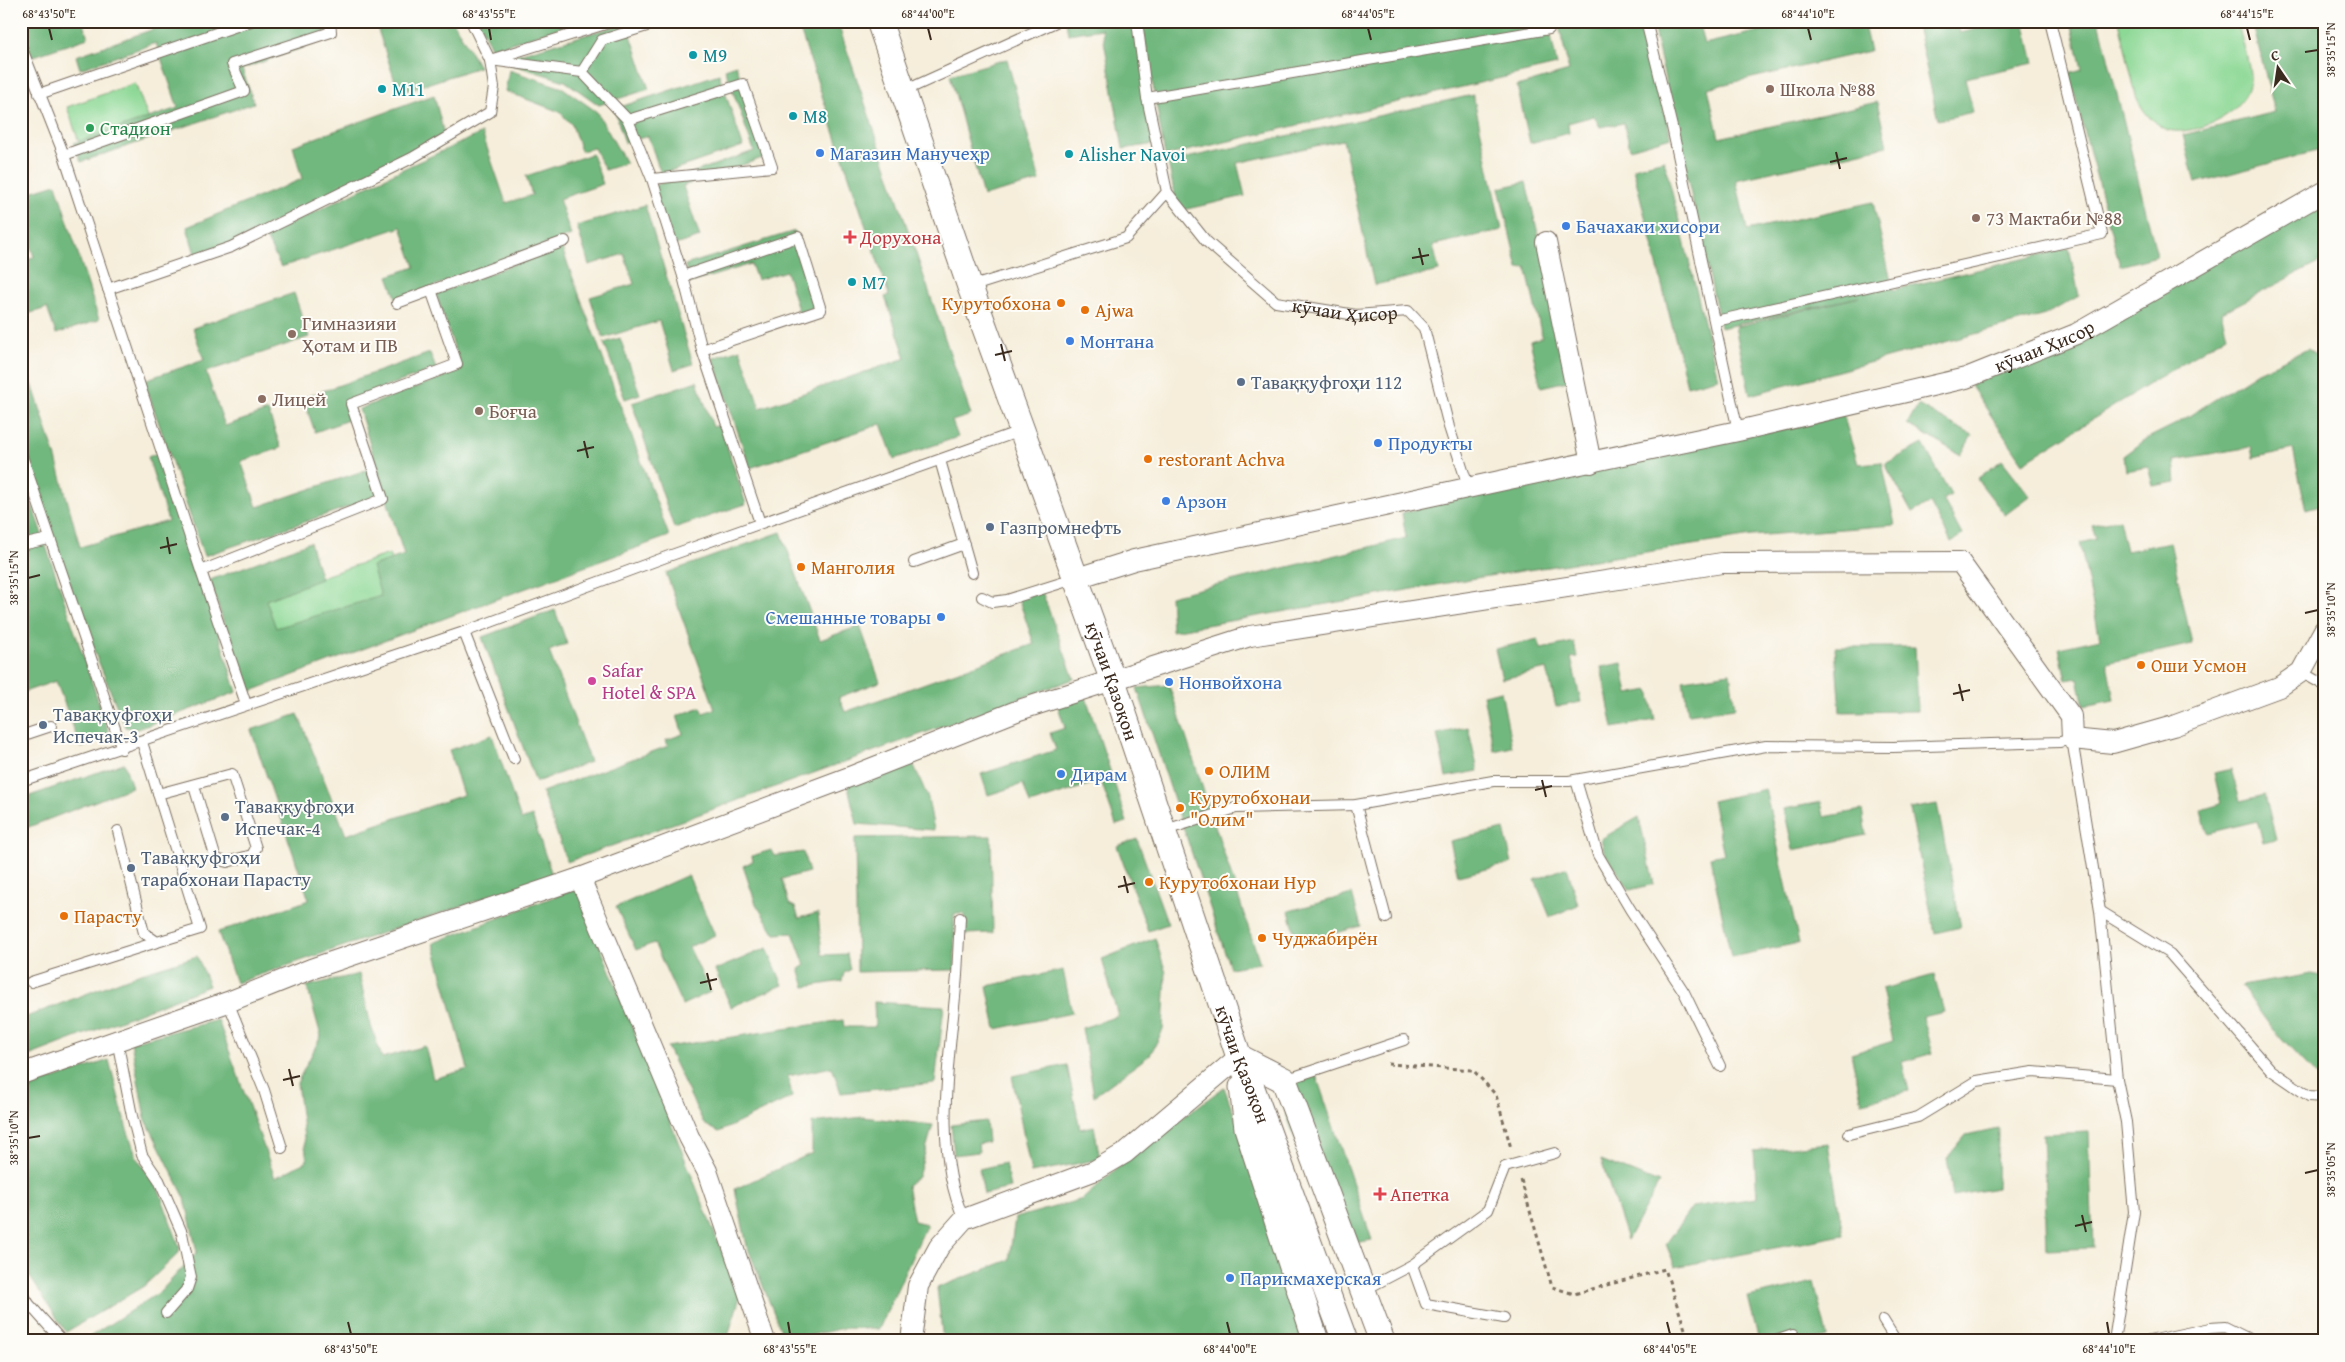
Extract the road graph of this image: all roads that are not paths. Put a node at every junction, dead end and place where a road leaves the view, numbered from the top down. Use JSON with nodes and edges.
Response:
{"nodes":[{"id":1,"x":251,"y":21,"type":"edge"},
{"id":2,"x":330,"y":21,"type":"edge"},
{"id":3,"x":471,"y":21,"type":"edge"},
{"id":4,"x":615,"y":21,"type":"edge"},
{"id":5,"x":663,"y":21,"type":"edge"},
{"id":6,"x":879,"y":21,"type":"edge"},
{"id":7,"x":1058,"y":21,"type":"edge"},
{"id":8,"x":1137,"y":21,"type":"edge"},
{"id":9,"x":1547,"y":21,"type":"edge"},
{"id":10,"x":1646,"y":21,"type":"edge"},
{"id":11,"x":2050,"y":21,"type":"edge"},
{"id":12,"x":1037,"y":26,"type":"edge"},
{"id":13,"x":21,"y":46,"type":"edge"},
{"id":14,"x":490,"y":60,"type":"junction"},
{"id":15,"x":582,"y":72,"type":"junction"},
{"id":16,"x":904,"y":92,"type":"junction"},
{"id":17,"x":39,"y":94,"type":"junction"},
{"id":18,"x":1147,"y":98,"type":"junction"},
{"id":19,"x":628,"y":120,"type":"junction"},
{"id":20,"x":64,"y":155,"type":"junction"},
{"id":21,"x":652,"y":179,"type":"junction"},
{"id":22,"x":1167,"y":192,"type":"junction"},
{"id":23,"x":2324,"y":192,"type":"edge"},
{"id":24,"x":565,"y":242,"type":"dead end"},
{"id":25,"x":1546,"y":242,"type":"dead end"},
{"id":26,"x":683,"y":276,"type":"junction"},
{"id":27,"x":970,"y":287,"type":"junction"},
{"id":28,"x":108,"y":289,"type":"junction"},
{"id":29,"x":431,"y":290,"type":"junction"},
{"id":30,"x":397,"y":303,"type":"dead end"},
{"id":31,"x":1716,"y":321,"type":"junction"},
{"id":32,"x":702,"y":350,"type":"junction"},
{"id":33,"x":1023,"y":430,"type":"junction"},
{"id":34,"x":1738,"y":431,"type":"junction"},
{"id":35,"x":21,"y":453,"type":"edge"},
{"id":36,"x":940,"y":460,"type":"junction"},
{"id":37,"x":1591,"y":463,"type":"junction"},
{"id":38,"x":24,"y":470,"type":"edge"},
{"id":39,"x":1469,"y":489,"type":"junction"},
{"id":40,"x":760,"y":523,"type":"junction"},
{"id":41,"x":49,"y":539,"type":"junction"},
{"id":42,"x":964,"y":544,"type":"junction"},
{"id":43,"x":21,"y":545,"type":"edge"},
{"id":44,"x":914,"y":562,"type":"dead end"},
{"id":45,"x":200,"y":571,"type":"junction"},
{"id":46,"x":972,"y":573,"type":"dead end"},
{"id":47,"x":1077,"y":578,"type":"junction"},
{"id":48,"x":982,"y":597,"type":"dead end"},
{"id":49,"x":2324,"y":630,"type":"edge"},
{"id":50,"x":464,"y":632,"type":"junction"},
{"id":51,"x":2301,"y":672,"type":"junction"},
{"id":52,"x":1113,"y":680,"type":"junction"},
{"id":53,"x":2324,"y":685,"type":"edge"},
{"id":54,"x":246,"y":704,"type":"junction"},
{"id":55,"x":51,"y":726,"type":"dead end"},
{"id":56,"x":21,"y":736,"type":"edge"},
{"id":57,"x":2072,"y":739,"type":"junction"},
{"id":58,"x":142,"y":742,"type":"junction"},
{"id":59,"x":122,"y":749,"type":"junction"},
{"id":60,"x":514,"y":759,"type":"dead end"},
{"id":61,"x":1576,"y":780,"type":"junction"},
{"id":62,"x":21,"y":782,"type":"edge"},
{"id":63,"x":194,"y":786,"type":"junction"},
{"id":64,"x":158,"y":794,"type":"junction"},
{"id":65,"x":1356,"y":805,"type":"junction"},
{"id":66,"x":1164,"y":830,"type":"junction"},
{"id":67,"x":118,"y":831,"type":"dead end"},
{"id":68,"x":580,"y":878,"type":"junction"},
{"id":69,"x":2100,"y":911,"type":"junction"},
{"id":70,"x":960,"y":918,"type":"dead end"},
{"id":71,"x":1386,"y":918,"type":"dead end"},
{"id":72,"x":157,"y":942,"type":"junction"},
{"id":73,"x":31,"y":982,"type":"dead end"},
{"id":74,"x":228,"y":1002,"type":"junction"},
{"id":75,"x":117,"y":1040,"type":"junction"},
{"id":76,"x":1404,"y":1040,"type":"dead end"},
{"id":77,"x":1239,"y":1057,"type":"junction"},
{"id":78,"x":1720,"y":1066,"type":"dead end"},
{"id":79,"x":21,"y":1074,"type":"edge"},
{"id":80,"x":2117,"y":1079,"type":"junction"},
{"id":81,"x":1284,"y":1080,"type":"junction"},
{"id":82,"x":2324,"y":1097,"type":"edge"},
{"id":83,"x":1849,"y":1134,"type":"dead end"},
{"id":84,"x":282,"y":1148,"type":"dead end"},
{"id":85,"x":1555,"y":1153,"type":"dead end"},
{"id":86,"x":964,"y":1220,"type":"junction"},
{"id":87,"x":1412,"y":1265,"type":"junction"},
{"id":88,"x":1363,"y":1290,"type":"junction"},
{"id":89,"x":21,"y":1291,"type":"edge"},
{"id":90,"x":166,"y":1313,"type":"dead end"},
{"id":91,"x":1504,"y":1318,"type":"dead end"},
{"id":92,"x":1883,"y":1320,"type":"dead end"},
{"id":93,"x":1793,"y":1335,"type":"dead end"},
{"id":94,"x":62,"y":1341,"type":"edge"},
{"id":95,"x":764,"y":1341,"type":"edge"},
{"id":96,"x":910,"y":1341,"type":"edge"},
{"id":97,"x":1316,"y":1341,"type":"edge"},
{"id":98,"x":1345,"y":1341,"type":"edge"},
{"id":99,"x":1382,"y":1341,"type":"edge"},
{"id":100,"x":1775,"y":1341,"type":"edge"},
{"id":101,"x":1896,"y":1341,"type":"edge"},
{"id":102,"x":2114,"y":1341,"type":"edge"},
{"id":103,"x":2149,"y":1341,"type":"edge"},
{"id":104,"x":2253,"y":1341,"type":"edge"}],
"edges":[{"from":1,"to":17,"type":"lane"},
{"from":2,"to":20,"type":"lane"},
{"from":3,"to":14,"type":"lane"},
{"from":4,"to":14,"type":"lane"},
{"from":5,"to":15,"type":"lane"},
{"from":6,"to":16,"type":"street","name":"кӯчаи Қазоқон"},
{"from":7,"to":12,"type":"lane"},
{"from":8,"to":18,"type":"lane"},
{"from":9,"to":18,"type":"lane"},
{"from":10,"to":31,"type":"lane"},
{"from":11,"to":31,"type":"lane"},
{"from":12,"to":16,"type":"lane"},
{"from":13,"to":17,"type":"lane"},
{"from":14,"to":15,"type":"lane"},
{"from":14,"to":28,"type":"lane"},
{"from":15,"to":19,"type":"lane"},
{"from":16,"to":27,"type":"street","name":"кӯчаи Қазоқон"},
{"from":17,"to":20,"type":"lane"},
{"from":18,"to":22,"type":"lane"},
{"from":19,"to":21,"type":"lane"},
{"from":19,"to":21,"type":"lane"},
{"from":20,"to":28,"type":"lane"},
{"from":21,"to":26,"type":"lane"},
{"from":22,"to":27,"type":"lane"},
{"from":22,"to":39,"type":"lane","name":"кӯчаи Ҳисор"},
{"from":23,"to":34,"type":"street","name":"кӯчаи Ҳисор"},
{"from":24,"to":29,"type":"lane"},
{"from":25,"to":37,"type":"street"},
{"from":26,"to":32,"type":"lane"},
{"from":26,"to":32,"type":"lane"},
{"from":27,"to":33,"type":"street","name":"кӯчаи Қазоқон"},
{"from":28,"to":45,"type":"lane"},
{"from":29,"to":30,"type":"lane"},
{"from":29,"to":45,"type":"lane"},
{"from":31,"to":34,"type":"lane"},
{"from":32,"to":40,"type":"lane"},
{"from":33,"to":36,"type":"lane"},
{"from":33,"to":47,"type":"street","name":"кӯчаи Қазоқон"},
{"from":34,"to":37,"type":"street","name":"кӯчаи Ҳисор"},
{"from":35,"to":38,"type":"lane"},
{"from":36,"to":40,"type":"lane"},
{"from":36,"to":42,"type":"lane"},
{"from":37,"to":39,"type":"street","name":"кӯчаи Ҳисор"},
{"from":38,"to":41,"type":"lane"},
{"from":39,"to":47,"type":"street","name":"кӯчаи Ҳисор"},
{"from":40,"to":50,"type":"lane"},
{"from":41,"to":43,"type":"lane"},
{"from":41,"to":59,"type":"lane"},
{"from":42,"to":44,"type":"lane"},
{"from":42,"to":46,"type":"lane"},
{"from":45,"to":54,"type":"lane"},
{"from":47,"to":48,"type":"lane"},
{"from":47,"to":52,"type":"street","name":"кӯчаи Қазоқон"},
{"from":49,"to":51,"type":"street"},
{"from":50,"to":54,"type":"lane"},
{"from":50,"to":60,"type":"lane"},
{"from":51,"to":53,"type":"lane"},
{"from":51,"to":57,"type":"street"},
{"from":52,"to":57,"type":"street"},
{"from":52,"to":66,"type":"street","name":"кӯчаи Қазоқон"},
{"from":52,"to":68,"type":"street"},
{"from":54,"to":58,"type":"lane"},
{"from":55,"to":56,"type":"lane"},
{"from":57,"to":61,"type":"lane"},
{"from":57,"to":69,"type":"lane"},
{"from":58,"to":59,"type":"lane"},
{"from":58,"to":64,"type":"lane"},
{"from":59,"to":62,"type":"lane"},
{"from":61,"to":65,"type":"lane"},
{"from":61,"to":78,"type":"lane"},
{"from":63,"to":63,"type":"lane"},
{"from":63,"to":64,"type":"lane"},
{"from":64,"to":72,"type":"lane"},
{"from":65,"to":66,"type":"lane"},
{"from":65,"to":71,"type":"lane"},
{"from":66,"to":77,"type":"street","name":"кӯчаи Қазоқон"},
{"from":67,"to":72,"type":"lane"},
{"from":68,"to":74,"type":"street"},
{"from":68,"to":95,"type":"street"},
{"from":69,"to":80,"type":"lane"},
{"from":69,"to":82,"type":"lane"},
{"from":70,"to":86,"type":"lane"},
{"from":72,"to":73,"type":"lane"},
{"from":74,"to":75,"type":"street"},
{"from":74,"to":84,"type":"lane"},
{"from":75,"to":79,"type":"street"},
{"from":75,"to":90,"type":"lane"},
{"from":76,"to":81,"type":"lane"},
{"from":77,"to":81,"type":"street"},
{"from":77,"to":86,"type":"street"},
{"from":77,"to":97,"type":"street"},
{"from":77,"to":98,"type":"street","name":"кӯчаи Қазоқон"},
{"from":80,"to":83,"type":"lane"},
{"from":80,"to":102,"type":"lane"},
{"from":81,"to":88,"type":"street"},
{"from":85,"to":87,"type":"lane"},
{"from":86,"to":96,"type":"street"},
{"from":87,"to":88,"type":"lane"},
{"from":87,"to":91,"type":"lane"},
{"from":88,"to":99,"type":"street"},
{"from":89,"to":94,"type":"lane"},
{"from":92,"to":101,"type":"lane"},
{"from":93,"to":100,"type":"lane"},
{"from":103,"to":104,"type":"lane"}]}
